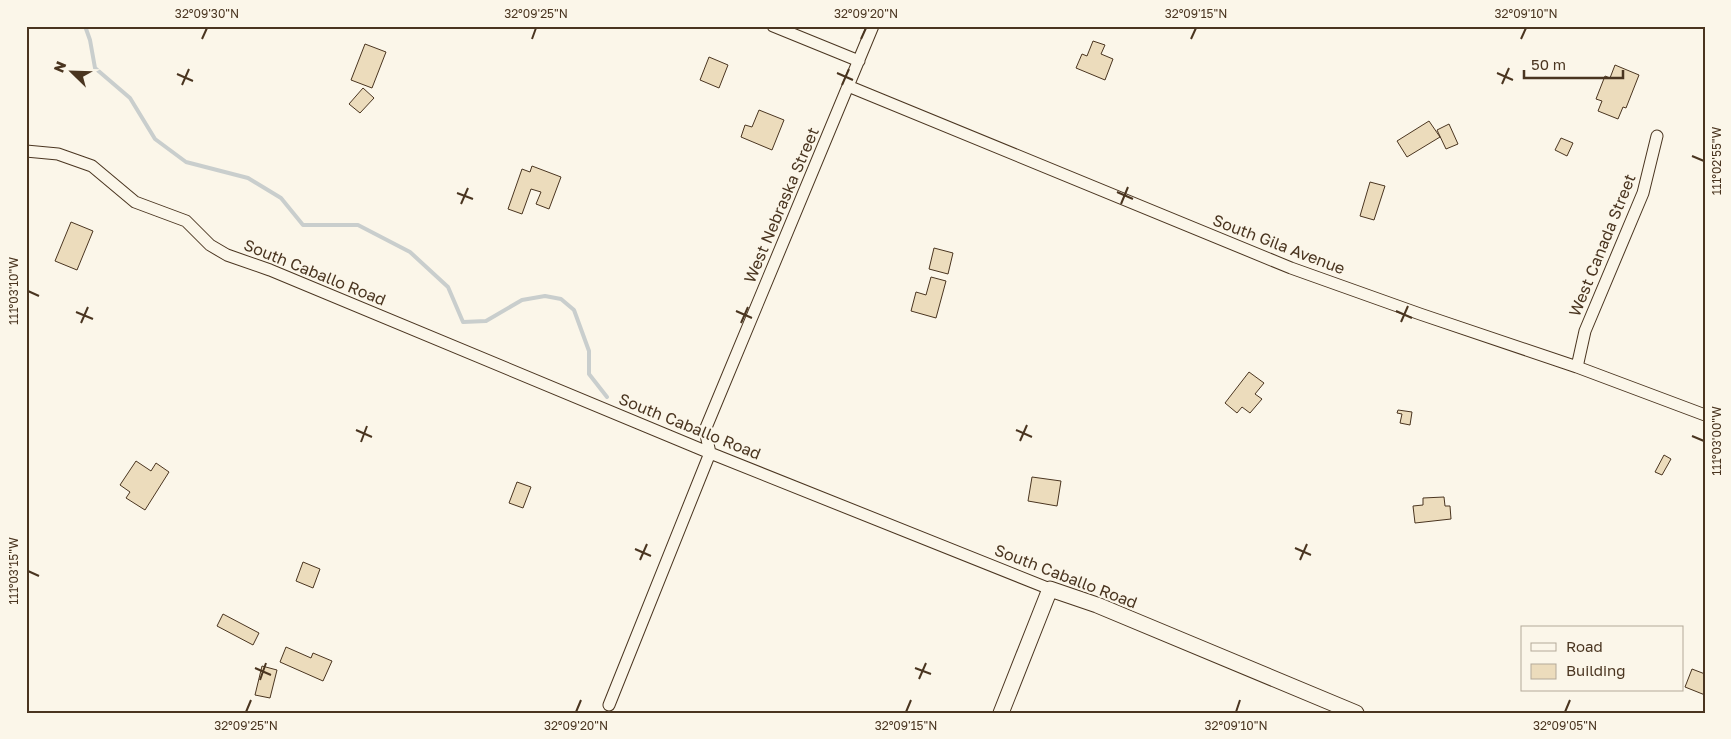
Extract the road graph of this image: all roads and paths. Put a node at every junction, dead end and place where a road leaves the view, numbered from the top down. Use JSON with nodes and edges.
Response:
{"nodes":[{"id":1,"x":773,"y":26,"type":"edge"},
{"id":2,"x":874,"y":26,"type":"edge"},
{"id":3,"x":858,"y":61,"type":"junction"},
{"id":4,"x":848,"y":86,"type":"junction"},
{"id":5,"x":1657,"y":136,"type":"dead end"},
{"id":6,"x":26,"y":151,"type":"edge"},
{"id":7,"x":1577,"y":367,"type":"junction"},
{"id":8,"x":1705,"y":415,"type":"edge"},
{"id":9,"x":710,"y":453,"type":"junction"},
{"id":10,"x":1050,"y":589,"type":"junction"},
{"id":11,"x":609,"y":705,"type":"dead end"},
{"id":12,"x":1001,"y":713,"type":"edge"},
{"id":13,"x":1356,"y":713,"type":"edge"}],
"edges":[{"from":1,"to":3,"type":"street"},
{"from":2,"to":3,"type":"street","name":"West Nebraska Street"},
{"from":3,"to":4,"type":"street","name":"West Nebraska Street"},
{"from":4,"to":7,"type":"street","name":"South Gila Avenue"},
{"from":4,"to":9,"type":"street","name":"West Nebraska Street"},
{"from":5,"to":7,"type":"street","name":"West Canada Street"},
{"from":6,"to":9,"type":"street","name":"South Caballo Road"},
{"from":7,"to":8,"type":"street","name":"South Gila Avenue"},
{"from":9,"to":10,"type":"street","name":"South Caballo Road"},
{"from":9,"to":11,"type":"street"},
{"from":10,"to":12,"type":"street"},
{"from":10,"to":13,"type":"street","name":"South Caballo Road"}]}
